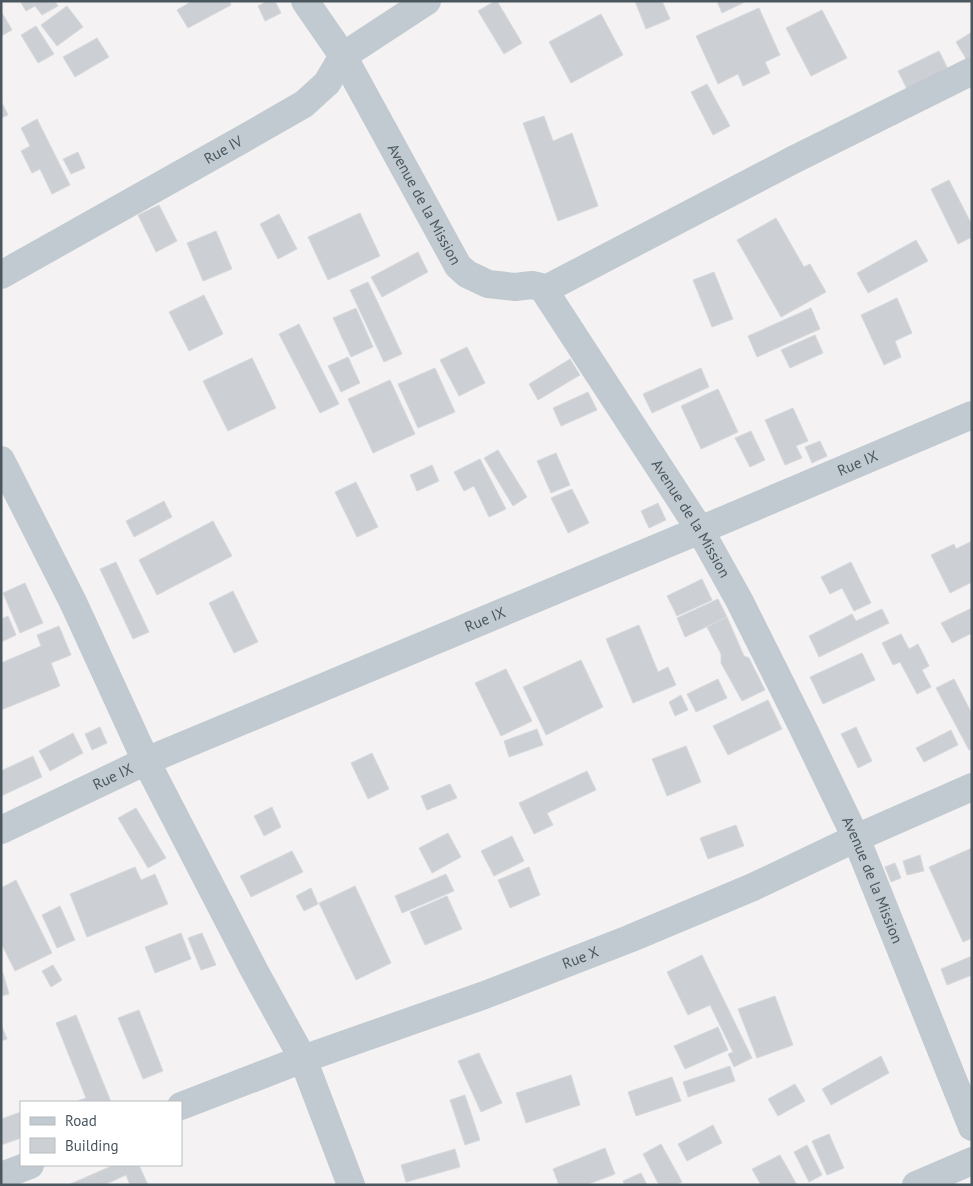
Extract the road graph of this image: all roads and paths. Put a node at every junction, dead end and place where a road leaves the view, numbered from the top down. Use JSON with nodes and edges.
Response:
{"nodes":[{"id":1,"x":305,"y":1,"type":"edge"},
{"id":2,"x":427,"y":1,"type":"edge"},
{"id":3,"x":343,"y":56,"type":"junction"},
{"id":4,"x":972,"y":71,"type":"edge"},
{"id":5,"x":1,"y":275,"type":"edge"},
{"id":6,"x":544,"y":290,"type":"junction"},
{"id":7,"x":972,"y":415,"type":"edge"},
{"id":8,"x":1,"y":460,"type":"edge"},
{"id":9,"x":700,"y":530,"type":"junction"},
{"id":10,"x":146,"y":761,"type":"junction"},
{"id":11,"x":972,"y":787,"type":"edge"},
{"id":12,"x":1,"y":830,"type":"edge"},
{"id":13,"x":856,"y":838,"type":"junction"},
{"id":14,"x":303,"y":1059,"type":"junction"},
{"id":15,"x":182,"y":1106,"type":"edge"},
{"id":16,"x":972,"y":1127,"type":"edge"},
{"id":17,"x":972,"y":1161,"type":"edge"},
{"id":18,"x":27,"y":1166,"type":"edge"},
{"id":19,"x":1,"y":1176,"type":"edge"},
{"id":20,"x":351,"y":1185,"type":"edge"},
{"id":21,"x":916,"y":1185,"type":"edge"}],
"edges":[{"from":1,"to":3,"type":"street","name":"Avenue de la Mission"},
{"from":2,"to":3,"type":"street","name":"Rue IV"},
{"from":3,"to":5,"type":"street","name":"Rue IV"},
{"from":3,"to":6,"type":"street","name":"Avenue de la Mission"},
{"from":4,"to":6,"type":"street"},
{"from":6,"to":9,"type":"street","name":"Avenue de la Mission"},
{"from":7,"to":9,"type":"street","name":"Rue IX"},
{"from":8,"to":10,"type":"street"},
{"from":9,"to":10,"type":"street","name":"Rue IX"},
{"from":9,"to":13,"type":"street","name":"Avenue de la Mission"},
{"from":10,"to":12,"type":"street","name":"Rue IX"},
{"from":10,"to":14,"type":"street"},
{"from":11,"to":13,"type":"street","name":"Rue X"},
{"from":13,"to":14,"type":"street","name":"Rue X"},
{"from":13,"to":16,"type":"street","name":"Avenue de la Mission"},
{"from":14,"to":15,"type":"street","name":"Rue X"},
{"from":14,"to":20,"type":"street"},
{"from":17,"to":21,"type":"street"},
{"from":18,"to":19,"type":"street"}]}
